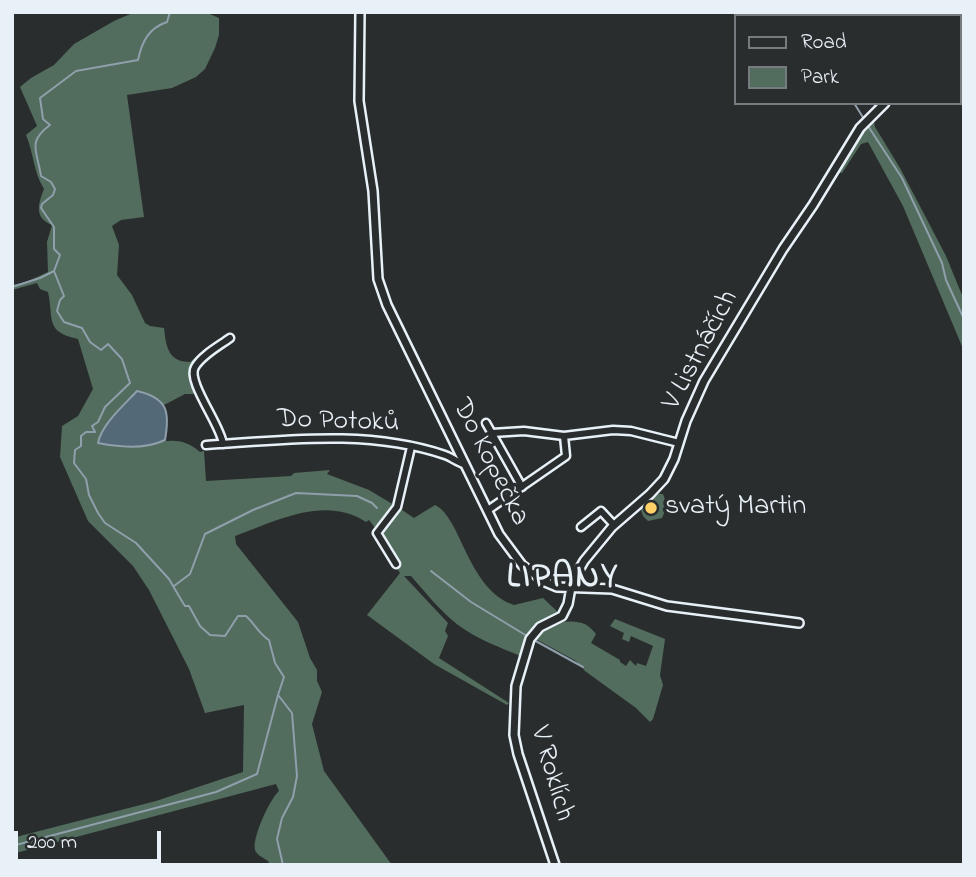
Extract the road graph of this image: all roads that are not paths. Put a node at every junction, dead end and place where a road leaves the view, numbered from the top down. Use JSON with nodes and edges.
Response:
{"nodes":[{"id":1,"x":360,"y":12,"type":"edge"},
{"id":2,"x":883,"y":105,"type":"edge"},
{"id":3,"x":230,"y":338,"type":"dead end"},
{"id":4,"x":486,"y":423,"type":"dead end"},
{"id":5,"x":492,"y":433,"type":"junction"},
{"id":6,"x":564,"y":436,"type":"junction"},
{"id":7,"x":679,"y":443,"type":"junction"},
{"id":8,"x":223,"y":444,"type":"junction"},
{"id":9,"x":206,"y":445,"type":"dead end"},
{"id":10,"x":411,"y":447,"type":"junction"},
{"id":11,"x":464,"y":464,"type":"junction"},
{"id":12,"x":522,"y":487,"type":"junction"},
{"id":13,"x":488,"y":510,"type":"junction"},
{"id":14,"x":614,"y":525,"type":"junction"},
{"id":15,"x":581,"y":527,"type":"dead end"},
{"id":16,"x":396,"y":564,"type":"dead end"},
{"id":17,"x":570,"y":589,"type":"junction"},
{"id":18,"x":799,"y":623,"type":"dead end"},
{"id":19,"x":555,"y":865,"type":"edge"}],
"edges":[{"from":1,"to":11,"type":"street","name":"Do Kopečka"},
{"from":2,"to":7,"type":"street","name":"V Listnáčích"},
{"from":3,"to":8,"type":"street"},
{"from":4,"to":5,"type":"street"},
{"from":5,"to":6,"type":"street"},
{"from":5,"to":12,"type":"street"},
{"from":6,"to":7,"type":"street"},
{"from":6,"to":12,"type":"street"},
{"from":7,"to":14,"type":"street","name":"V Listnáčích"},
{"from":8,"to":9,"type":"street","name":"Do Potoků"},
{"from":8,"to":10,"type":"street","name":"Do Potoků"},
{"from":10,"to":11,"type":"street","name":"Do Potoků"},
{"from":10,"to":16,"type":"street"},
{"from":11,"to":13,"type":"street","name":"Do Kopečka"},
{"from":12,"to":13,"type":"street"},
{"from":13,"to":17,"type":"street","name":"Do Kopečka"},
{"from":14,"to":15,"type":"street"},
{"from":14,"to":17,"type":"street","name":"V Listnáčích"},
{"from":17,"to":18,"type":"street","name":"Do Kopečka"},
{"from":17,"to":19,"type":"street","name":"V Roklích"}]}
